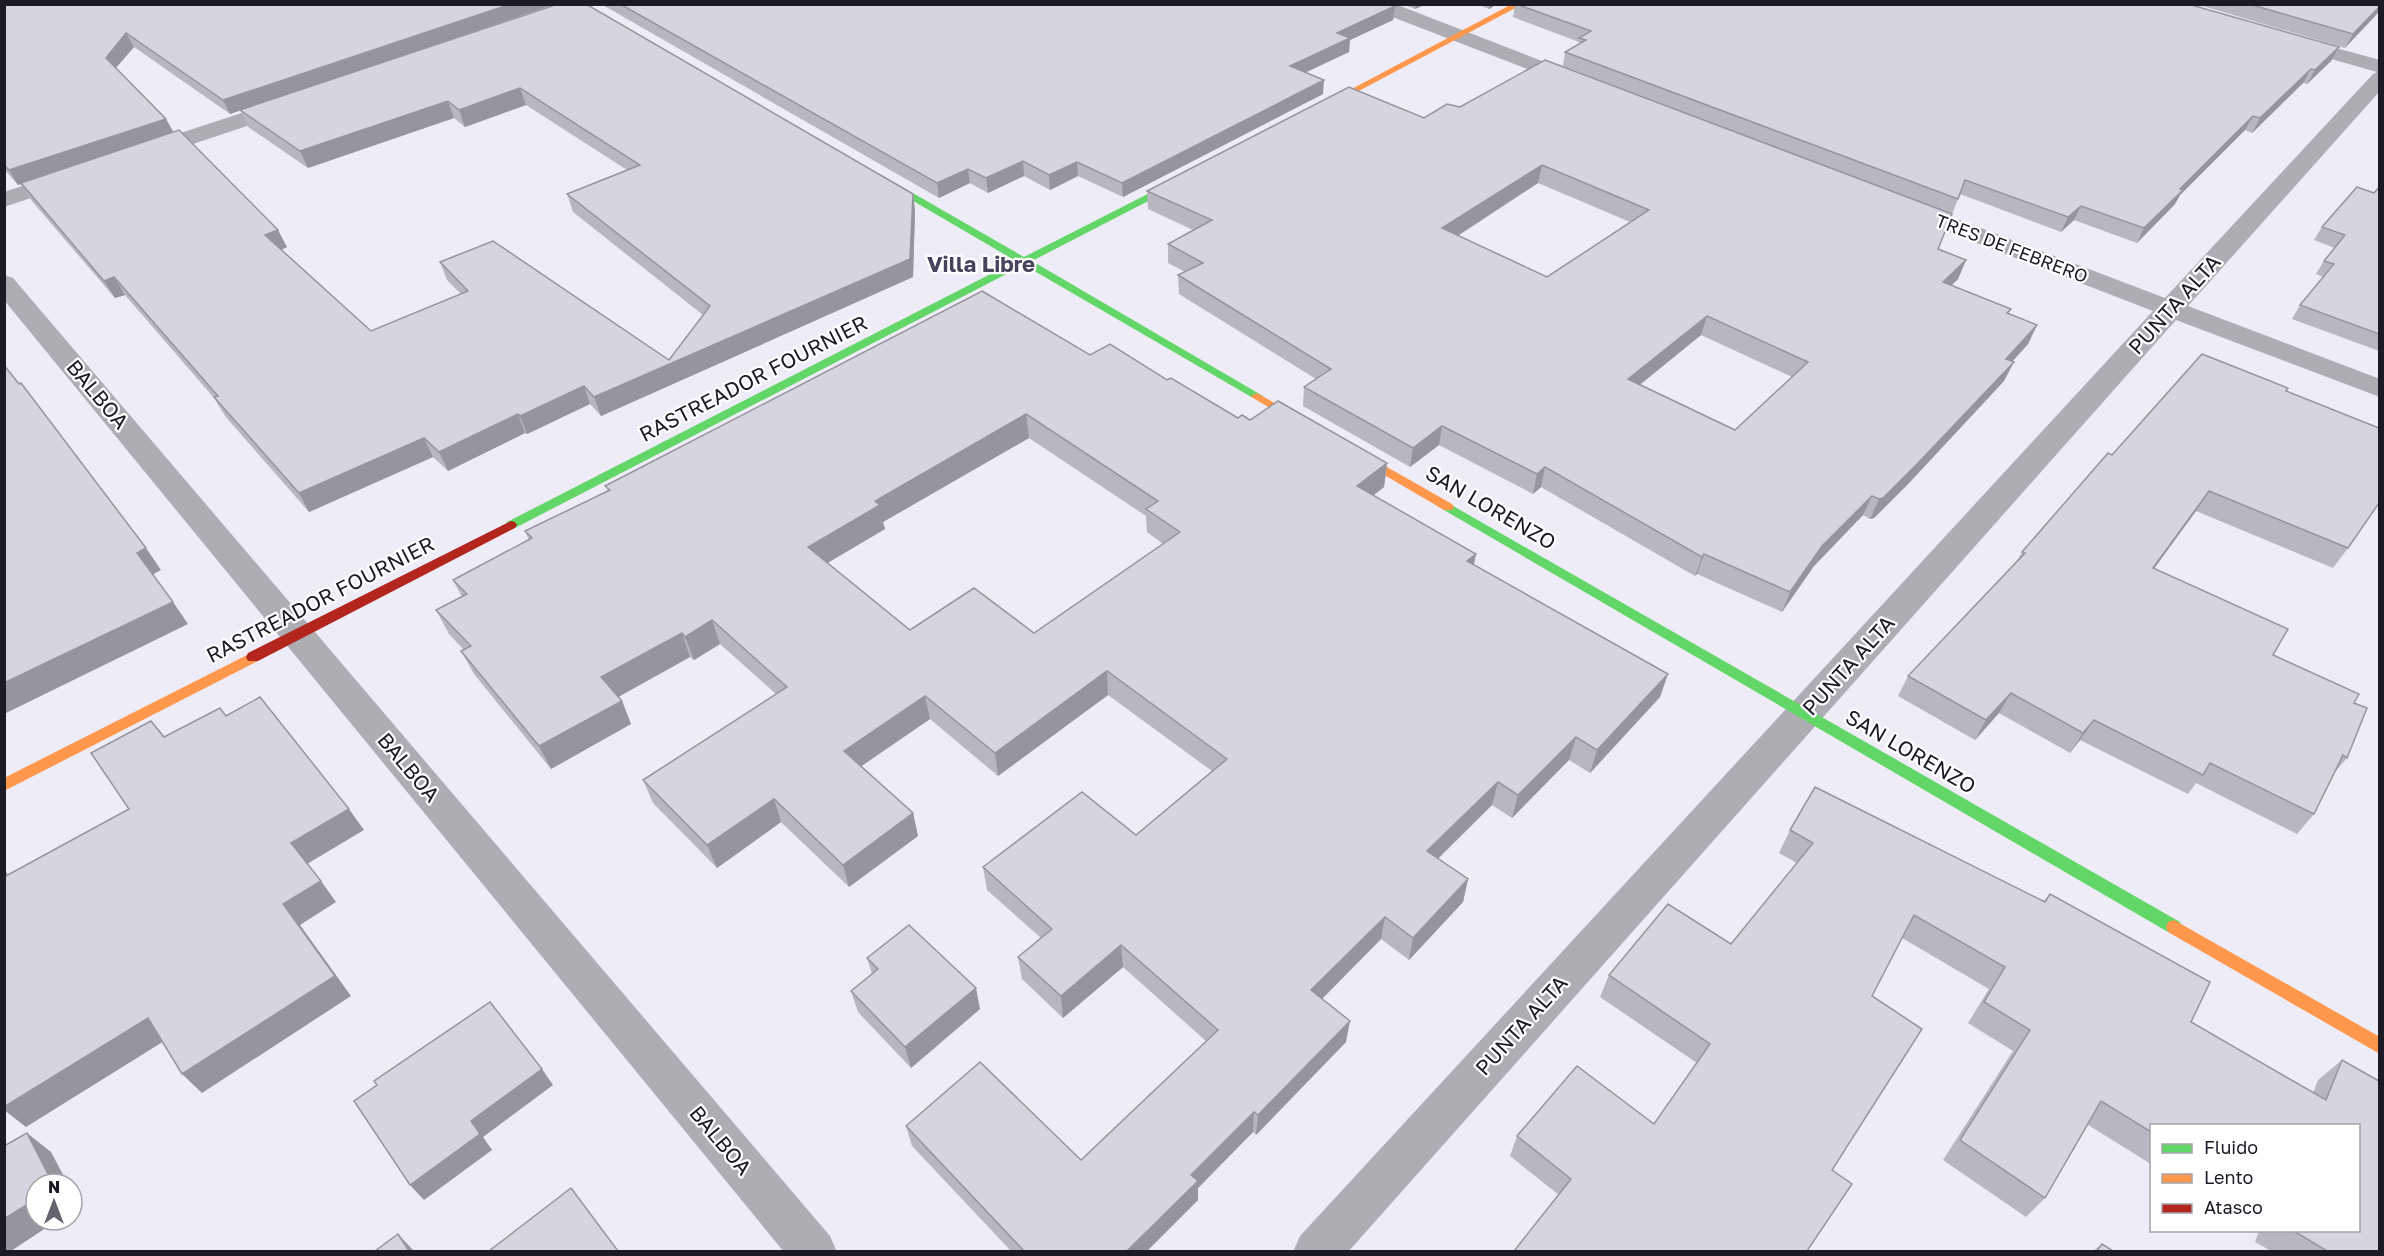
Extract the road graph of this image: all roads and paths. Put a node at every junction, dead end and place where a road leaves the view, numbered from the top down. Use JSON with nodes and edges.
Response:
{"nodes":[{"id":1,"x":1376,"y":4,"type":"edge"},
{"id":2,"x":1519,"y":4,"type":"edge"},
{"id":3,"x":1458,"y":36,"type":"junction"},
{"id":4,"x":2277,"y":37,"type":"edge"},
{"id":5,"x":2379,"y":67,"type":"edge"},
{"id":6,"x":2379,"y":78,"type":"edge"},
{"id":7,"x":1592,"y":87,"type":"edge"},
{"id":8,"x":310,"y":97,"type":"edge"},
{"id":9,"x":1300,"y":118,"type":"edge"},
{"id":10,"x":129,"y":158,"type":"edge"},
{"id":11,"x":860,"y":166,"type":"edge"},
{"id":12,"x":1205,"y":168,"type":"edge"},
{"id":13,"x":84,"y":173,"type":"edge"},
{"id":14,"x":1881,"y":198,"type":"edge"},
{"id":15,"x":4,"y":200,"type":"edge"},
{"id":16,"x":1025,"y":261,"type":"junction"},
{"id":17,"x":4,"y":283,"type":"edge"},
{"id":18,"x":2170,"y":309,"type":"junction"},
{"id":19,"x":2379,"y":389,"type":"edge"},
{"id":20,"x":298,"y":634,"type":"junction"},
{"id":21,"x":1804,"y":713,"type":"junction"},
{"id":22,"x":4,"y":785,"type":"edge"},
{"id":23,"x":2379,"y":1046,"type":"edge"},
{"id":24,"x":814,"y":1251,"type":"edge"},
{"id":25,"x":1316,"y":1251,"type":"edge"}],
"edges":[{"from":1,"to":3,"type":"street"},
{"from":2,"to":3,"type":"street"},
{"from":3,"to":7,"type":"street"},
{"from":3,"to":9,"type":"street"},
{"from":4,"to":5,"type":"street"},
{"from":6,"to":18,"type":"street","name":"PUNTA ALTA"},
{"from":8,"to":10,"type":"street"},
{"from":11,"to":16,"type":"street","name":"SAN LORENZO"},
{"from":12,"to":16,"type":"street","name":"RASTREADOR FOURNIER"},
{"from":13,"to":15,"type":"street"},
{"from":14,"to":18,"type":"street","name":"TRES DE FEBRERO"},
{"from":16,"to":20,"type":"street","name":"RASTREADOR FOURNIER"},
{"from":16,"to":21,"type":"street","name":"SAN LORENZO"},
{"from":17,"to":20,"type":"street","name":"BALBOA"},
{"from":18,"to":19,"type":"street","name":"TRES DE FEBRERO"},
{"from":18,"to":21,"type":"street","name":"PUNTA ALTA"},
{"from":20,"to":22,"type":"street","name":"RASTREADOR FOURNIER"},
{"from":20,"to":24,"type":"street","name":"BALBOA"},
{"from":21,"to":23,"type":"street","name":"SAN LORENZO"},
{"from":21,"to":25,"type":"street","name":"PUNTA ALTA"}]}
